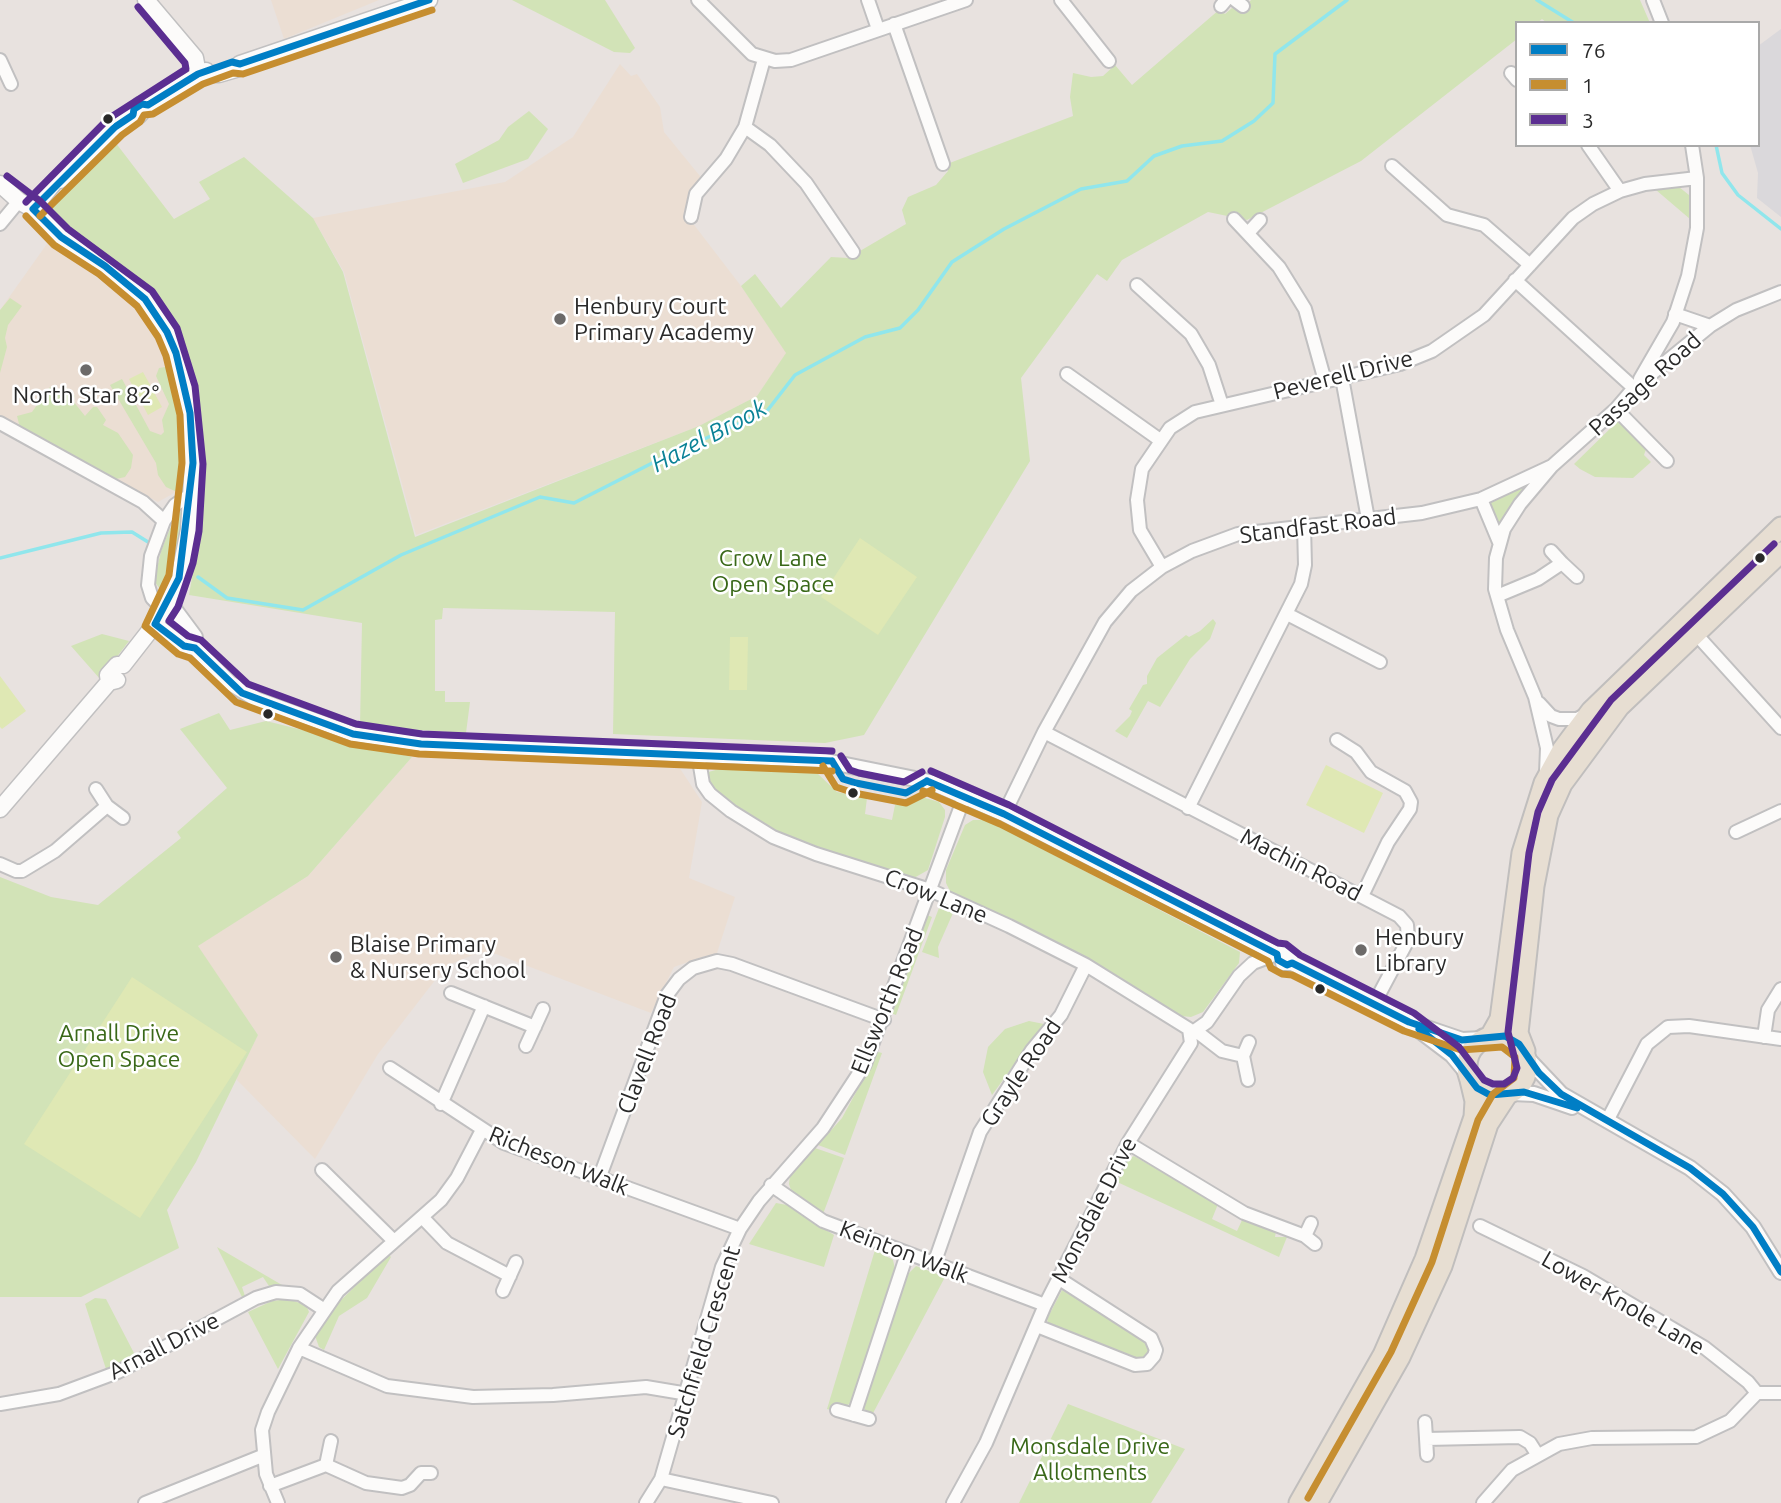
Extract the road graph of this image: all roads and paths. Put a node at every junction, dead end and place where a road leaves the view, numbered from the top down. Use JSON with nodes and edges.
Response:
{"nodes":[{"id":1,"x":146,"y":0,"type":"edge"},
{"id":2,"x":429,"y":0,"type":"edge"},
{"id":3,"x":698,"y":0,"type":"edge"},
{"id":4,"x":868,"y":0,"type":"edge"},
{"id":5,"x":966,"y":0,"type":"edge"},
{"id":6,"x":1061,"y":0,"type":"edge"},
{"id":7,"x":1653,"y":0,"type":"edge"},
{"id":8,"x":1661,"y":21,"type":"edge"},
{"id":9,"x":894,"y":24,"type":"junction"},
{"id":10,"x":878,"y":29,"type":"junction"},
{"id":11,"x":764,"y":59,"type":"junction"},
{"id":12,"x":0,"y":60,"type":"edge"},
{"id":13,"x":1090,"y":61,"type":"dead end"},
{"id":14,"x":198,"y":74,"type":"junction"},
{"id":15,"x":10,"y":83,"type":"dead end"},
{"id":16,"x":745,"y":127,"type":"junction"},
{"id":17,"x":935,"y":143,"type":"junction"},
{"id":18,"x":1589,"y":147,"type":"edge"},
{"id":19,"x":1692,"y":147,"type":"edge"},
{"id":20,"x":922,"y":149,"type":"dead end"},
{"id":21,"x":943,"y":164,"type":"dead end"},
{"id":22,"x":1392,"y":166,"type":"dead end"},
{"id":23,"x":1697,"y":178,"type":"junction"},
{"id":24,"x":0,"y":184,"type":"edge"},
{"id":25,"x":1620,"y":191,"type":"junction"},
{"id":26,"x":26,"y":205,"type":"junction"},
{"id":27,"x":691,"y":217,"type":"dead end"},
{"id":28,"x":1234,"y":219,"type":"dead end"},
{"id":29,"x":1260,"y":220,"type":"dead end"},
{"id":30,"x":0,"y":224,"type":"edge"},
{"id":31,"x":1248,"y":233,"type":"junction"},
{"id":32,"x":833,"y":248,"type":"dead end"},
{"id":33,"x":1530,"y":265,"type":"junction"},
{"id":34,"x":1516,"y":280,"type":"junction"},
{"id":35,"x":1138,"y":285,"type":"dead end"},
{"id":36,"x":1781,"y":292,"type":"edge"},
{"id":37,"x":1675,"y":314,"type":"junction"},
{"id":38,"x":1710,"y":326,"type":"junction"},
{"id":39,"x":1067,"y":374,"type":"dead end"},
{"id":40,"x":1342,"y":378,"type":"junction"},
{"id":41,"x":1325,"y":381,"type":"junction"},
{"id":42,"x":1634,"y":387,"type":"junction"},
{"id":43,"x":1222,"y":405,"type":"junction"},
{"id":44,"x":1616,"y":409,"type":"junction"},
{"id":45,"x":0,"y":423,"type":"edge"},
{"id":46,"x":1160,"y":440,"type":"junction"},
{"id":47,"x":1667,"y":461,"type":"dead end"},
{"id":48,"x":1552,"y":466,"type":"junction"},
{"id":49,"x":191,"y":498,"type":"junction"},
{"id":50,"x":1481,"y":499,"type":"junction"},
{"id":51,"x":1368,"y":519,"type":"junction"},
{"id":52,"x":164,"y":521,"type":"junction"},
{"id":53,"x":1304,"y":526,"type":"junction"},
{"id":54,"x":1781,"y":527,"type":"edge"},
{"id":55,"x":1499,"y":542,"type":"junction"},
{"id":56,"x":1551,"y":551,"type":"dead end"},
{"id":57,"x":1781,"y":552,"type":"edge"},
{"id":58,"x":1562,"y":563,"type":"junction"},
{"id":59,"x":1162,"y":567,"type":"junction"},
{"id":60,"x":1577,"y":577,"type":"dead end"},
{"id":61,"x":1497,"y":596,"type":"junction"},
{"id":62,"x":163,"y":612,"type":"junction"},
{"id":63,"x":1287,"y":614,"type":"junction"},
{"id":64,"x":1695,"y":633,"type":"junction"},
{"id":65,"x":195,"y":648,"type":"junction"},
{"id":66,"x":1380,"y":662,"type":"dead end"},
{"id":67,"x":1535,"y":697,"type":"junction"},
{"id":68,"x":1591,"y":711,"type":"junction"},
{"id":69,"x":1781,"y":728,"type":"edge"},
{"id":70,"x":1044,"y":732,"type":"junction"},
{"id":71,"x":1337,"y":740,"type":"dead end"},
{"id":72,"x":698,"y":754,"type":"junction"},
{"id":73,"x":1544,"y":783,"type":"junction"},
{"id":74,"x":96,"y":789,"type":"dead end"},
{"id":75,"x":965,"y":795,"type":"junction"},
{"id":76,"x":107,"y":806,"type":"junction"},
{"id":77,"x":1188,"y":807,"type":"junction"},
{"id":78,"x":0,"y":809,"type":"edge"},
{"id":79,"x":1781,"y":811,"type":"edge"},
{"id":80,"x":1004,"y":814,"type":"junction"},
{"id":81,"x":122,"y":818,"type":"dead end"},
{"id":82,"x":1753,"y":826,"type":"junction"},
{"id":83,"x":1736,"y":832,"type":"dead end"},
{"id":84,"x":1759,"y":839,"type":"dead end"},
{"id":85,"x":0,"y":864,"type":"edge"},
{"id":86,"x":930,"y":890,"type":"junction"},
{"id":87,"x":1362,"y":896,"type":"junction"},
{"id":88,"x":1277,"y":954,"type":"junction"},
{"id":89,"x":1086,"y":965,"type":"junction"},
{"id":90,"x":1781,"y":989,"type":"edge"},
{"id":91,"x":451,"y":993,"type":"dead end"},
{"id":92,"x":1374,"y":1004,"type":"junction"},
{"id":93,"x":484,"y":1006,"type":"junction"},
{"id":94,"x":542,"y":1009,"type":"dead end"},
{"id":95,"x":884,"y":1020,"type":"junction"},
{"id":96,"x":1409,"y":1022,"type":"junction"},
{"id":97,"x":535,"y":1027,"type":"junction"},
{"id":98,"x":1193,"y":1032,"type":"junction"},
{"id":99,"x":1487,"y":1037,"type":"junction"},
{"id":100,"x":1763,"y":1037,"type":"junction"},
{"id":101,"x":1781,"y":1039,"type":"edge"},
{"id":102,"x":1249,"y":1042,"type":"dead end"},
{"id":103,"x":526,"y":1046,"type":"dead end"},
{"id":104,"x":1526,"y":1054,"type":"junction"},
{"id":105,"x":1243,"y":1056,"type":"junction"},
{"id":106,"x":390,"y":1068,"type":"dead end"},
{"id":107,"x":1469,"y":1076,"type":"junction"},
{"id":108,"x":1248,"y":1080,"type":"dead end"},
{"id":109,"x":1510,"y":1094,"type":"junction"},
{"id":110,"x":441,"y":1104,"type":"junction"},
{"id":111,"x":1590,"y":1112,"type":"junction"},
{"id":112,"x":1607,"y":1121,"type":"junction"},
{"id":113,"x":482,"y":1130,"type":"junction"},
{"id":114,"x":1128,"y":1143,"type":"junction"},
{"id":115,"x":322,"y":1170,"type":"dead end"},
{"id":116,"x":599,"y":1179,"type":"junction"},
{"id":117,"x":771,"y":1185,"type":"junction"},
{"id":118,"x":423,"y":1218,"type":"junction"},
{"id":119,"x":1311,"y":1223,"type":"dead end"},
{"id":120,"x":1480,"y":1226,"type":"dead end"},
{"id":121,"x":740,"y":1229,"type":"junction"},
{"id":122,"x":394,"y":1241,"type":"junction"},
{"id":123,"x":907,"y":1254,"type":"junction"},
{"id":124,"x":516,"y":1262,"type":"dead end"},
{"id":125,"x":934,"y":1264,"type":"junction"},
{"id":126,"x":1780,"y":1265,"type":"edge"},
{"id":127,"x":510,"y":1276,"type":"junction"},
{"id":128,"x":1058,"y":1278,"type":"junction"},
{"id":129,"x":503,"y":1291,"type":"dead end"},
{"id":130,"x":1045,"y":1305,"type":"junction"},
{"id":131,"x":323,"y":1309,"type":"junction"},
{"id":132,"x":1037,"y":1326,"type":"junction"},
{"id":133,"x":299,"y":1348,"type":"junction"},
{"id":134,"x":1757,"y":1393,"type":"junction"},
{"id":135,"x":1781,"y":1393,"type":"edge"},
{"id":136,"x":688,"y":1394,"type":"junction"},
{"id":137,"x":0,"y":1404,"type":"edge"},
{"id":138,"x":837,"y":1410,"type":"dead end"},
{"id":139,"x":854,"y":1415,"type":"junction"},
{"id":140,"x":869,"y":1419,"type":"dead end"},
{"id":141,"x":1425,"y":1422,"type":"dead end"},
{"id":142,"x":1426,"y":1439,"type":"junction"},
{"id":143,"x":331,"y":1441,"type":"dead end"},
{"id":144,"x":1537,"y":1454,"type":"junction"},
{"id":145,"x":1427,"y":1455,"type":"dead end"},
{"id":146,"x":262,"y":1456,"type":"junction"},
{"id":147,"x":326,"y":1465,"type":"junction"},
{"id":148,"x":430,"y":1473,"type":"dead end"},
{"id":149,"x":661,"y":1479,"type":"junction"},
{"id":150,"x":270,"y":1486,"type":"junction"},
{"id":151,"x":145,"y":1503,"type":"edge"},
{"id":152,"x":278,"y":1503,"type":"edge"},
{"id":153,"x":646,"y":1503,"type":"edge"},
{"id":154,"x":772,"y":1503,"type":"edge"},
{"id":155,"x":953,"y":1503,"type":"edge"},
{"id":156,"x":1298,"y":1503,"type":"edge"},
{"id":157,"x":1317,"y":1503,"type":"edge"},
{"id":158,"x":1483,"y":1503,"type":"edge"}],
"edges":[{"from":1,"to":14,"type":"main road"},
{"from":2,"to":14,"type":"main road"},
{"from":3,"to":11,"type":"street"},
{"from":4,"to":10,"type":"street"},
{"from":5,"to":9,"type":"street"},
{"from":6,"to":13,"type":"street"},
{"from":7,"to":8,"type":"street"},
{"from":9,"to":10,"type":"street"},
{"from":9,"to":17,"type":"street"},
{"from":10,"to":11,"type":"street"},
{"from":11,"to":16,"type":"street"},
{"from":12,"to":15,"type":"street"},
{"from":14,"to":26,"type":"main road"},
{"from":16,"to":27,"type":"street"},
{"from":16,"to":32,"type":"street"},
{"from":17,"to":20,"type":"street"},
{"from":17,"to":21,"type":"street"},
{"from":18,"to":25,"type":"street"},
{"from":19,"to":23,"type":"street"},
{"from":22,"to":33,"type":"street"},
{"from":23,"to":25,"type":"street","name":"Peverell Drive"},
{"from":23,"to":37,"type":"street"},
{"from":24,"to":26,"type":"main road"},
{"from":25,"to":33,"type":"street","name":"Peverell Drive"},
{"from":26,"to":30,"type":"street"},
{"from":26,"to":49,"type":"main road"},
{"from":28,"to":31,"type":"street"},
{"from":29,"to":31,"type":"street"},
{"from":31,"to":41,"type":"street"},
{"from":33,"to":34,"type":"street","name":"Peverell Drive"},
{"from":34,"to":40,"type":"street","name":"Peverell Drive"},
{"from":34,"to":42,"type":"street"},
{"from":35,"to":43,"type":"street"},
{"from":36,"to":38,"type":"street","name":"Passage Road"},
{"from":37,"to":38,"type":"street"},
{"from":37,"to":42,"type":"street"},
{"from":38,"to":42,"type":"street","name":"Passage Road"},
{"from":39,"to":46,"type":"street"},
{"from":40,"to":41,"type":"street","name":"Peverell Drive"},
{"from":40,"to":51,"type":"street"},
{"from":41,"to":43,"type":"street","name":"Peverell Drive"},
{"from":42,"to":44,"type":"street","name":"Passage Road"},
{"from":43,"to":46,"type":"street","name":"Peverell Drive"},
{"from":44,"to":47,"type":"street"},
{"from":44,"to":48,"type":"street","name":"Passage Road"},
{"from":45,"to":52,"type":"street"},
{"from":46,"to":59,"type":"street","name":"Peverell Drive"},
{"from":48,"to":50,"type":"street","name":"Passage Road"},
{"from":48,"to":55,"type":"street","name":"Passage Road"},
{"from":49,"to":52,"type":"street"},
{"from":49,"to":62,"type":"main road"},
{"from":50,"to":51,"type":"street","name":"Standfast Road"},
{"from":50,"to":55,"type":"street"},
{"from":51,"to":53,"type":"street","name":"Standfast Road"},
{"from":52,"to":62,"type":"street"},
{"from":53,"to":59,"type":"street","name":"Standfast Road"},
{"from":53,"to":63,"type":"street"},
{"from":54,"to":68,"type":"main road","name":"Passage Road"},
{"from":55,"to":61,"type":"street","name":"Passage Road"},
{"from":56,"to":58,"type":"street"},
{"from":57,"to":64,"type":"main road"},
{"from":58,"to":60,"type":"street"},
{"from":58,"to":61,"type":"street"},
{"from":59,"to":70,"type":"street","name":"Standfast Road"},
{"from":61,"to":67,"type":"street","name":"Passage Road"},
{"from":62,"to":65,"type":"street"},
{"from":62,"to":65,"type":"street"},
{"from":62,"to":78,"type":"main road"},
{"from":63,"to":66,"type":"street"},
{"from":63,"to":77,"type":"street"},
{"from":64,"to":69,"type":"street"},
{"from":64,"to":104,"type":"main road"},
{"from":65,"to":72,"type":"street"},
{"from":67,"to":68,"type":"street","name":"Passage Road"},
{"from":67,"to":73,"type":"street","name":"Passage Road"},
{"from":68,"to":73,"type":"main road","name":"Passage Road"},
{"from":70,"to":77,"type":"street","name":"Machin Road"},
{"from":70,"to":80,"type":"street","name":"Standfast Road"},
{"from":71,"to":87,"type":"street"},
{"from":72,"to":75,"type":"street"},
{"from":72,"to":86,"type":"street","name":"Crow Lane"},
{"from":73,"to":99,"type":"main road","name":"Passage Road"},
{"from":74,"to":76,"type":"street"},
{"from":75,"to":80,"type":"street"},
{"from":75,"to":86,"type":"street","name":"Ellsworth Road"},
{"from":76,"to":81,"type":"street"},
{"from":76,"to":85,"type":"street"},
{"from":77,"to":87,"type":"street","name":"Machin Road"},
{"from":79,"to":82,"type":"street"},
{"from":80,"to":88,"type":"street"},
{"from":82,"to":83,"type":"street"},
{"from":82,"to":84,"type":"street"},
{"from":86,"to":89,"type":"street","name":"Crow Lane"},
{"from":86,"to":95,"type":"street","name":"Ellsworth Road"},
{"from":87,"to":92,"type":"street","name":"Machin Road"},
{"from":88,"to":92,"type":"street"},
{"from":88,"to":98,"type":"street","name":"Monsdale Drive"},
{"from":89,"to":98,"type":"street","name":"Crow Lane"},
{"from":89,"to":125,"type":"street","name":"Grayle Road"},
{"from":90,"to":100,"type":"street"},
{"from":91,"to":93,"type":"street"},
{"from":92,"to":96,"type":"street"},
{"from":93,"to":97,"type":"street"},
{"from":93,"to":110,"type":"street"},
{"from":94,"to":97,"type":"street"},
{"from":95,"to":116,"type":"street","name":"Clavell Road"},
{"from":95,"to":117,"type":"street","name":"Ellsworth Road"},
{"from":96,"to":99,"type":"street"},
{"from":96,"to":107,"type":"street"},
{"from":97,"to":103,"type":"street"},
{"from":98,"to":105,"type":"street","name":"Crow Lane"},
{"from":98,"to":114,"type":"street","name":"Monsdale Drive"},
{"from":99,"to":104,"type":"main road"},
{"from":99,"to":107,"type":"main road"},
{"from":100,"to":101,"type":"street"},
{"from":100,"to":112,"type":"street"},
{"from":102,"to":105,"type":"street"},
{"from":104,"to":109,"type":"main road"},
{"from":104,"to":111,"type":"street"},
{"from":105,"to":108,"type":"street"},
{"from":106,"to":110,"type":"street","name":"Richeson Walk"},
{"from":107,"to":109,"type":"main road"},
{"from":107,"to":156,"type":"main road"},
{"from":109,"to":111,"type":"street"},
{"from":109,"to":157,"type":"main road"},
{"from":110,"to":113,"type":"street","name":"Richeson Walk"},
{"from":111,"to":112,"type":"street"},
{"from":112,"to":126,"type":"street"},
{"from":113,"to":116,"type":"street","name":"Richeson Walk"},
{"from":113,"to":118,"type":"street"},
{"from":114,"to":119,"type":"street"},
{"from":114,"to":128,"type":"street","name":"Monsdale Drive"},
{"from":115,"to":122,"type":"street"},
{"from":116,"to":121,"type":"street","name":"Richeson Walk"},
{"from":117,"to":121,"type":"street","name":"Satchfield Crescent"},
{"from":117,"to":123,"type":"street","name":"Keinton Walk"},
{"from":118,"to":122,"type":"street"},
{"from":118,"to":127,"type":"street"},
{"from":120,"to":134,"type":"street","name":"Lower Knole Lane"},
{"from":121,"to":136,"type":"street","name":"Satchfield Crescent"},
{"from":122,"to":131,"type":"street"},
{"from":123,"to":125,"type":"street","name":"Keinton Walk"},
{"from":123,"to":139,"type":"street"},
{"from":124,"to":127,"type":"street"},
{"from":125,"to":130,"type":"street","name":"Keinton Walk"},
{"from":127,"to":129,"type":"street"},
{"from":128,"to":130,"type":"street","name":"Monsdale Drive"},
{"from":128,"to":132,"type":"street"},
{"from":130,"to":132,"type":"street","name":"Monsdale Drive"},
{"from":131,"to":133,"type":"street"},
{"from":131,"to":137,"type":"street","name":"Arnall Drive"},
{"from":132,"to":155,"type":"street","name":"Monsdale Drive"},
{"from":133,"to":136,"type":"street"},
{"from":133,"to":146,"type":"street"},
{"from":134,"to":135,"type":"street"},
{"from":134,"to":144,"type":"street"},
{"from":136,"to":149,"type":"street","name":"Satchfield Crescent"},
{"from":138,"to":139,"type":"street"},
{"from":139,"to":140,"type":"street"},
{"from":141,"to":142,"type":"street"},
{"from":142,"to":144,"type":"street"},
{"from":142,"to":145,"type":"street"},
{"from":143,"to":147,"type":"street"},
{"from":144,"to":158,"type":"street"},
{"from":146,"to":150,"type":"street"},
{"from":146,"to":151,"type":"street"},
{"from":147,"to":148,"type":"street"},
{"from":147,"to":150,"type":"street"},
{"from":149,"to":153,"type":"street","name":"Satchfield Crescent"},
{"from":149,"to":154,"type":"street"},
{"from":150,"to":152,"type":"street"}]}
